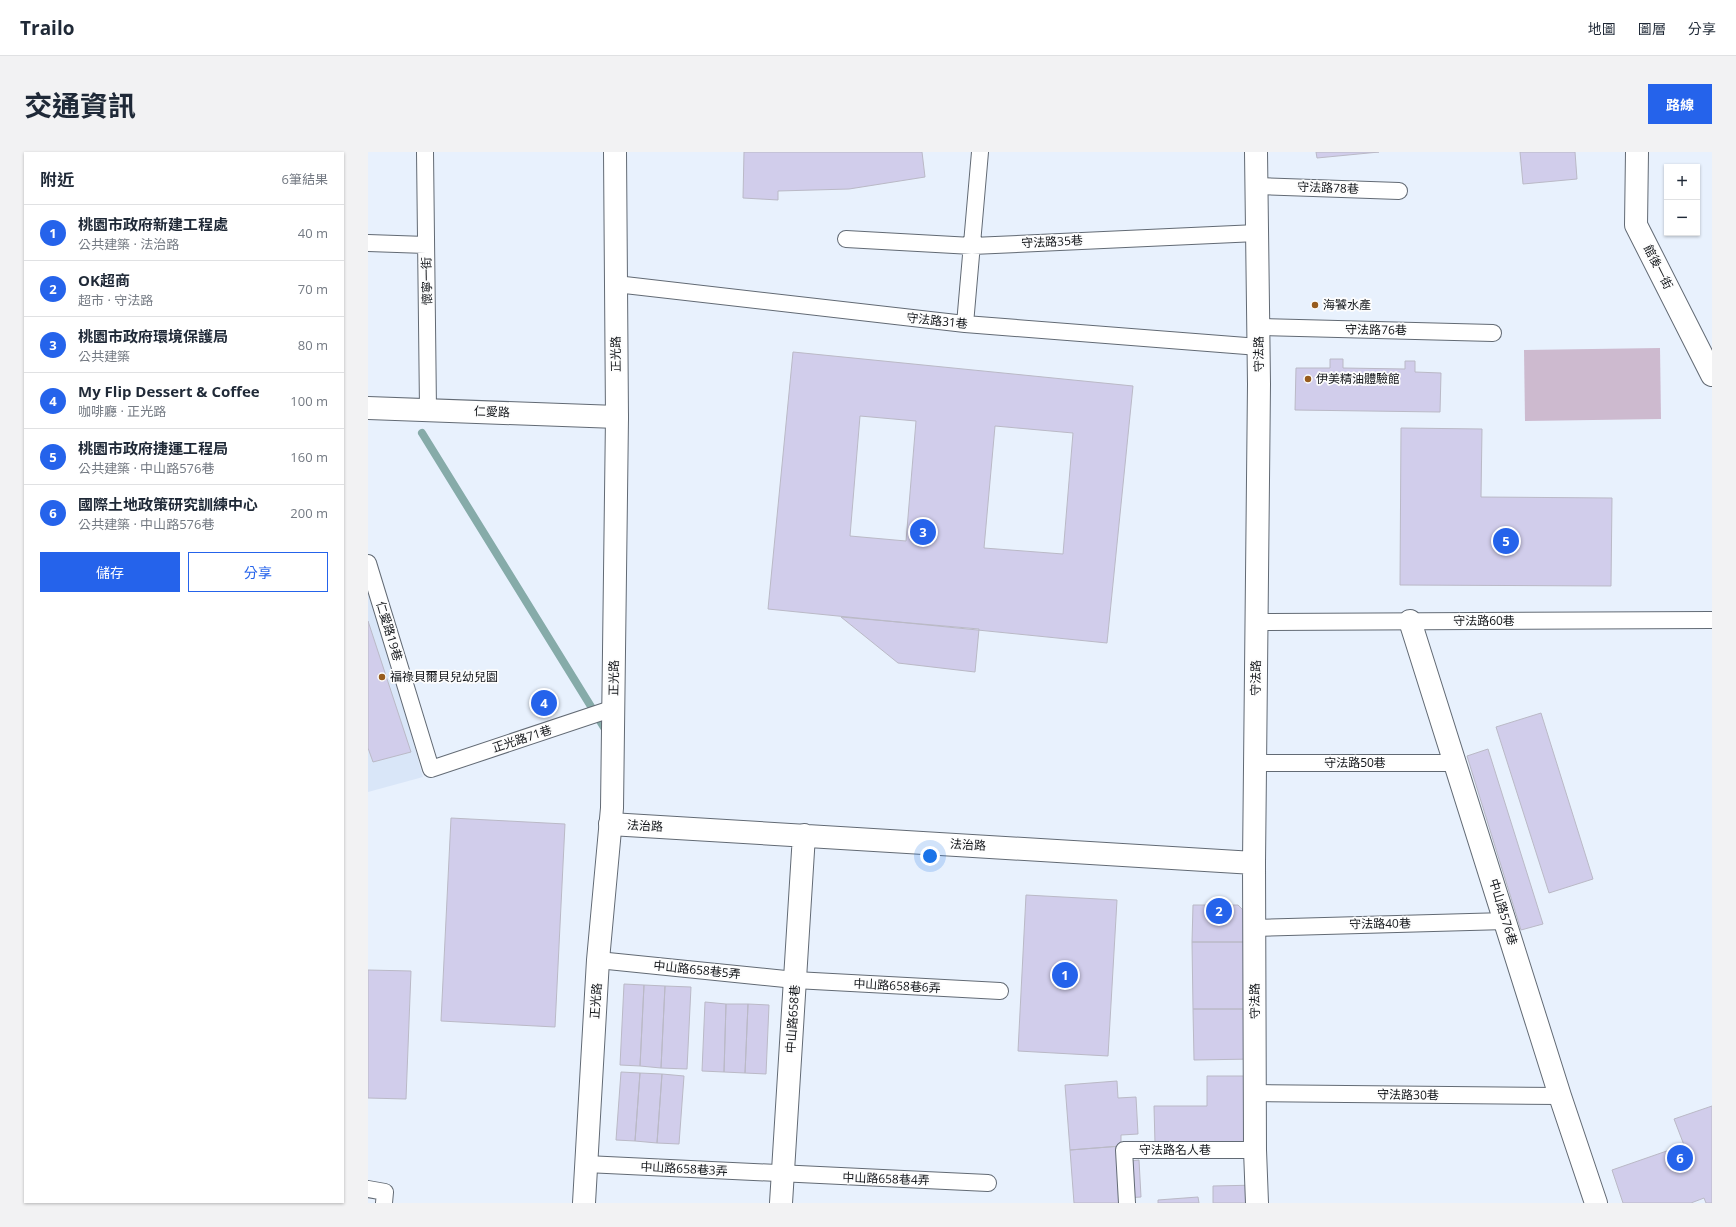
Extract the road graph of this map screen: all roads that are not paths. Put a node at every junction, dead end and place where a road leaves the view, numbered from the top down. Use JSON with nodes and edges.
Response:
{"nodes":[{"id":1,"x":426,"y":152,"type":"edge"},
{"id":2,"x":614,"y":152,"type":"edge"},
{"id":3,"x":980,"y":152,"type":"edge"},
{"id":4,"x":1256,"y":152,"type":"edge"},
{"id":5,"x":1637,"y":152,"type":"edge"},
{"id":6,"x":1257,"y":186,"type":"junction"},
{"id":7,"x":1399,"y":190,"type":"dead end"},
{"id":8,"x":1257,"y":233,"type":"junction"},
{"id":9,"x":846,"y":239,"type":"dead end"},
{"id":10,"x":368,"y":242,"type":"edge"},
{"id":11,"x":426,"y":245,"type":"junction"},
{"id":12,"x":972,"y":246,"type":"junction"},
{"id":13,"x":616,"y":284,"type":"junction"},
{"id":14,"x":965,"y":324,"type":"junction"},
{"id":15,"x":1493,"y":333,"type":"dead end"},
{"id":16,"x":1259,"y":337,"type":"junction"},
{"id":17,"x":1712,"y":375,"type":"edge"},
{"id":18,"x":368,"y":408,"type":"edge"},
{"id":19,"x":428,"y":409,"type":"junction"},
{"id":20,"x":617,"y":417,"type":"junction"},
{"id":21,"x":368,"y":563,"type":"edge"},
{"id":22,"x":1712,"y":620,"type":"edge"},
{"id":23,"x":1410,"y":621,"type":"junction"},
{"id":24,"x":1257,"y":622,"type":"junction"},
{"id":25,"x":614,"y":708,"type":"junction"},
{"id":26,"x":1255,"y":763,"type":"junction"},
{"id":27,"x":1455,"y":763,"type":"junction"},
{"id":28,"x":431,"y":769,"type":"joint"},
{"id":29,"x":610,"y":824,"type":"junction"},
{"id":30,"x":804,"y":835,"type":"junction"},
{"id":31,"x":1254,"y":862,"type":"junction"},
{"id":32,"x":1506,"y":921,"type":"junction"},
{"id":33,"x":1254,"y":928,"type":"junction"},
{"id":34,"x":598,"y":960,"type":"junction"},
{"id":35,"x":795,"y":980,"type":"junction"},
{"id":36,"x":1000,"y":991,"type":"dead end"},
{"id":37,"x":1256,"y":1094,"type":"junction"},
{"id":38,"x":1560,"y":1096,"type":"junction"},
{"id":39,"x":1255,"y":1150,"type":"junction"},
{"id":40,"x":586,"y":1164,"type":"junction"},
{"id":41,"x":783,"y":1174,"type":"junction"},
{"id":42,"x":988,"y":1183,"type":"dead end"},
{"id":43,"x":368,"y":1189,"type":"edge"},
{"id":44,"x":384,"y":1203,"type":"edge"},
{"id":45,"x":584,"y":1203,"type":"edge"},
{"id":46,"x":781,"y":1203,"type":"edge"},
{"id":47,"x":1127,"y":1203,"type":"edge"},
{"id":48,"x":1257,"y":1203,"type":"edge"},
{"id":49,"x":1596,"y":1203,"type":"edge"}],
"edges":[{"from":1,"to":11,"type":"lane","name":"懷寧一街"},
{"from":2,"to":13,"type":"street","name":"正光路"},
{"from":3,"to":12,"type":"lane"},
{"from":4,"to":6,"type":"street","name":"守法路"},
{"from":5,"to":17,"type":"street","name":"館後一街"},
{"from":6,"to":7,"type":"lane","name":"守法路78巷"},
{"from":6,"to":8,"type":"street","name":"守法路"},
{"from":8,"to":12,"type":"lane","name":"守法路35巷"},
{"from":8,"to":16,"type":"street","name":"守法路"},
{"from":9,"to":12,"type":"lane","name":"守法路35巷"},
{"from":10,"to":11,"type":"lane"},
{"from":11,"to":19,"type":"lane","name":"懷寧一街"},
{"from":12,"to":14,"type":"lane"},
{"from":13,"to":14,"type":"lane","name":"守法路31巷"},
{"from":13,"to":20,"type":"street","name":"正光路"},
{"from":14,"to":16,"type":"lane","name":"守法路31巷"},
{"from":15,"to":16,"type":"lane","name":"守法路76巷"},
{"from":16,"to":24,"type":"street","name":"守法路"},
{"from":18,"to":19,"type":"street","name":"仁愛路"},
{"from":19,"to":20,"type":"street","name":"仁愛路"},
{"from":20,"to":25,"type":"street","name":"正光路"},
{"from":21,"to":28,"type":"lane","name":"仁愛路19巷"},
{"from":22,"to":23,"type":"lane","name":"守法路60巷"},
{"from":23,"to":24,"type":"lane","name":"守法路60巷"},
{"from":23,"to":27,"type":"street","name":"中山路576巷"},
{"from":24,"to":26,"type":"street","name":"守法路"},
{"from":25,"to":28,"type":"lane","name":"正光路71巷"},
{"from":25,"to":29,"type":"street","name":"正光路"},
{"from":26,"to":27,"type":"lane","name":"守法路50巷"},
{"from":26,"to":31,"type":"street","name":"守法路"},
{"from":27,"to":32,"type":"street","name":"中山路576巷"},
{"from":29,"to":30,"type":"street","name":"法治路"},
{"from":29,"to":34,"type":"street","name":"正光路"},
{"from":30,"to":31,"type":"street","name":"法治路"},
{"from":30,"to":35,"type":"street","name":"中山路658巷"},
{"from":31,"to":33,"type":"street","name":"守法路"},
{"from":32,"to":33,"type":"lane","name":"守法路40巷"},
{"from":32,"to":38,"type":"street","name":"中山路576巷"},
{"from":33,"to":37,"type":"street","name":"守法路"},
{"from":34,"to":35,"type":"lane","name":"中山路658巷5弄"},
{"from":34,"to":40,"type":"street","name":"正光路"},
{"from":35,"to":36,"type":"lane","name":"中山路658巷6弄"},
{"from":35,"to":41,"type":"street","name":"中山路658巷"},
{"from":37,"to":38,"type":"lane","name":"守法路30巷"},
{"from":37,"to":39,"type":"street","name":"守法路"},
{"from":38,"to":49,"type":"street","name":"中山路576巷"},
{"from":39,"to":47,"type":"lane","name":"守法路名人巷"},
{"from":39,"to":48,"type":"street","name":"守法路"},
{"from":40,"to":41,"type":"lane","name":"中山路658巷3弄"},
{"from":40,"to":45,"type":"street","name":"正光路"},
{"from":41,"to":42,"type":"lane","name":"中山路658巷4弄"},
{"from":41,"to":46,"type":"street","name":"中山路658巷"},
{"from":43,"to":44,"type":"lane"}]}
